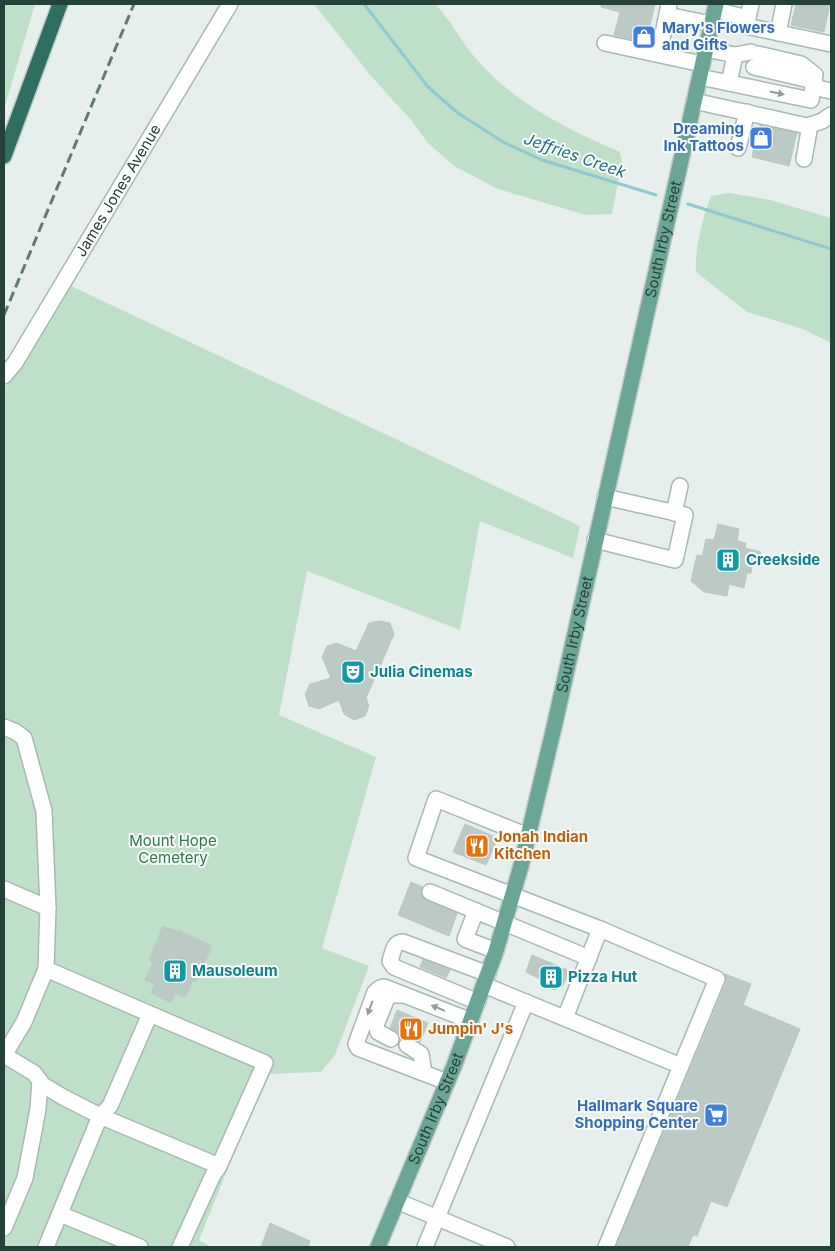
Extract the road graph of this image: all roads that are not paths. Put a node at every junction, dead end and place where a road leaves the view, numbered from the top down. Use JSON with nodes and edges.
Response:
{"nodes":[{"id":1,"x":60,"y":4,"type":"edge"},
{"id":2,"x":230,"y":4,"type":"edge"},
{"id":3,"x":784,"y":4,"type":"edge"},
{"id":4,"x":668,"y":9,"type":"edge"},
{"id":5,"x":749,"y":11,"type":"edge"},
{"id":6,"x":714,"y":12,"type":"edge"},
{"id":7,"x":778,"y":33,"type":"junction"},
{"id":8,"x":605,"y":43,"type":"dead end"},
{"id":9,"x":831,"y":44,"type":"edge"},
{"id":10,"x":659,"y":54,"type":"junction"},
{"id":11,"x":746,"y":60,"type":"junction"},
{"id":12,"x":703,"y":63,"type":"junction"},
{"id":13,"x":729,"y":83,"type":"junction"},
{"id":14,"x":813,"y":84,"type":"junction"},
{"id":15,"x":831,"y":91,"type":"edge"},
{"id":16,"x":694,"y":101,"type":"junction"},
{"id":17,"x":747,"y":112,"type":"junction"},
{"id":18,"x":831,"y":115,"type":"edge"},
{"id":19,"x":810,"y":125,"type":"junction"},
{"id":20,"x":738,"y":148,"type":"dead end"},
{"id":21,"x":4,"y":156,"type":"edge"},
{"id":22,"x":804,"y":159,"type":"dead end"},
{"id":23,"x":4,"y":376,"type":"edge"},
{"id":24,"x":680,"y":486,"type":"dead end"},
{"id":25,"x":605,"y":497,"type":"junction"},
{"id":26,"x":674,"y":513,"type":"junction"},
{"id":27,"x":595,"y":540,"type":"junction"},
{"id":28,"x":4,"y":727,"type":"edge"},
{"id":29,"x":528,"y":836,"type":"junction"},
{"id":30,"x":4,"y":889,"type":"edge"},
{"id":31,"x":430,"y":892,"type":"dead end"},
{"id":32,"x":513,"y":896,"type":"junction"},
{"id":33,"x":48,"y":908,"type":"junction"},
{"id":34,"x":476,"y":912,"type":"junction"},
{"id":35,"x":504,"y":924,"type":"junction"},
{"id":36,"x":600,"y":929,"type":"junction"},
{"id":37,"x":496,"y":951,"type":"junction"},
{"id":38,"x":588,"y":958,"type":"junction"},
{"id":39,"x":46,"y":969,"type":"junction"},
{"id":40,"x":486,"y":980,"type":"junction"},
{"id":41,"x":405,"y":994,"type":"junction"},
{"id":42,"x":478,"y":1002,"type":"junction"},
{"id":43,"x":526,"y":1002,"type":"junction"},
{"id":44,"x":150,"y":1014,"type":"junction"},
{"id":45,"x":564,"y":1018,"type":"junction"},
{"id":46,"x":471,"y":1021,"type":"junction"},
{"id":47,"x":391,"y":1039,"type":"dead end"},
{"id":48,"x":406,"y":1045,"type":"dead end"},
{"id":49,"x":4,"y":1055,"type":"edge"},
{"id":50,"x":681,"y":1066,"type":"junction"},
{"id":51,"x":424,"y":1073,"type":"junction"},
{"id":52,"x":40,"y":1081,"type":"junction"},
{"id":53,"x":447,"y":1082,"type":"junction"},
{"id":54,"x":63,"y":1097,"type":"junction"},
{"id":55,"x":38,"y":1109,"type":"junction"},
{"id":56,"x":100,"y":1116,"type":"junction"},
{"id":57,"x":219,"y":1166,"type":"junction"},
{"id":58,"x":398,"y":1201,"type":"junction"},
{"id":59,"x":60,"y":1214,"type":"junction"},
{"id":60,"x":437,"y":1218,"type":"junction"},
{"id":61,"x":4,"y":1228,"type":"edge"},
{"id":62,"x":46,"y":1247,"type":"edge"},
{"id":63,"x":140,"y":1247,"type":"edge"},
{"id":64,"x":180,"y":1247,"type":"edge"},
{"id":65,"x":378,"y":1247,"type":"edge"},
{"id":66,"x":425,"y":1247,"type":"edge"},
{"id":67,"x":507,"y":1247,"type":"edge"},
{"id":68,"x":606,"y":1247,"type":"edge"}],
"edges":[{"from":1,"to":21,"type":"highway"},
{"from":2,"to":23,"type":"street","name":"James Jones Avenue"},
{"from":3,"to":7,"type":"street"},
{"from":4,"to":6,"type":"street"},
{"from":4,"to":10,"type":"street"},
{"from":5,"to":6,"type":"street"},
{"from":5,"to":7,"type":"street"},
{"from":6,"to":12,"type":"main road","name":"South Irby Street"},
{"from":7,"to":9,"type":"street"},
{"from":8,"to":10,"type":"street"},
{"from":10,"to":12,"type":"street"},
{"from":11,"to":12,"type":"street"},
{"from":11,"to":13,"type":"street"},
{"from":11,"to":14,"type":"street"},
{"from":12,"to":13,"type":"street"},
{"from":12,"to":16,"type":"main road","name":"South Irby Street"},
{"from":13,"to":14,"type":"street","one_way":true},
{"from":14,"to":15,"type":"street"},
{"from":16,"to":17,"type":"street"},
{"from":16,"to":25,"type":"main road","name":"South Irby Street"},
{"from":17,"to":19,"type":"street"},
{"from":17,"to":20,"type":"street"},
{"from":18,"to":19,"type":"street"},
{"from":19,"to":22,"type":"street"},
{"from":24,"to":26,"type":"street"},
{"from":25,"to":26,"type":"street"},
{"from":25,"to":27,"type":"main road","name":"South Irby Street"},
{"from":26,"to":27,"type":"street"},
{"from":27,"to":29,"type":"main road","name":"South Irby Street"},
{"from":28,"to":33,"type":"street"},
{"from":29,"to":32,"type":"main road","name":"South Irby Street"},
{"from":29,"to":32,"type":"street"},
{"from":30,"to":33,"type":"street"},
{"from":31,"to":34,"type":"street"},
{"from":32,"to":35,"type":"main road","name":"South Irby Street"},
{"from":32,"to":36,"type":"street"},
{"from":33,"to":39,"type":"street"},
{"from":34,"to":35,"type":"street"},
{"from":34,"to":37,"type":"street"},
{"from":35,"to":37,"type":"main road","name":"South Irby Street"},
{"from":35,"to":38,"type":"street"},
{"from":36,"to":38,"type":"street"},
{"from":36,"to":50,"type":"street"},
{"from":37,"to":40,"type":"main road","name":"South Irby Street"},
{"from":38,"to":45,"type":"street"},
{"from":39,"to":44,"type":"street"},
{"from":39,"to":49,"type":"street"},
{"from":40,"to":42,"type":"main road","name":"South Irby Street"},
{"from":40,"to":42,"type":"street"},
{"from":40,"to":43,"type":"street"},
{"from":46,"to":41,"type":"street","one_way":true},
{"from":41,"to":47,"type":"street"},
{"from":41,"to":51,"type":"street","one_way":true},
{"from":42,"to":46,"type":"main road","name":"South Irby Street"},
{"from":43,"to":45,"type":"street"},
{"from":43,"to":60,"type":"street"},
{"from":44,"to":56,"type":"street"},
{"from":44,"to":57,"type":"street"},
{"from":45,"to":50,"type":"street"},
{"from":46,"to":53,"type":"main road","name":"South Irby Street"},
{"from":48,"to":51,"type":"street"},
{"from":49,"to":52,"type":"street"},
{"from":50,"to":68,"type":"street"},
{"from":51,"to":53,"type":"street"},
{"from":52,"to":54,"type":"street"},
{"from":52,"to":55,"type":"street"},
{"from":53,"to":58,"type":"main road","name":"South Irby Street"},
{"from":54,"to":55,"type":"street"},
{"from":54,"to":56,"type":"street"},
{"from":55,"to":61,"type":"street"},
{"from":56,"to":57,"type":"street"},
{"from":56,"to":59,"type":"street"},
{"from":57,"to":64,"type":"street"},
{"from":58,"to":60,"type":"street"},
{"from":58,"to":65,"type":"main road","name":"South Irby Street"},
{"from":59,"to":62,"type":"street"},
{"from":59,"to":63,"type":"street"},
{"from":60,"to":66,"type":"street"},
{"from":60,"to":67,"type":"street"}]}
